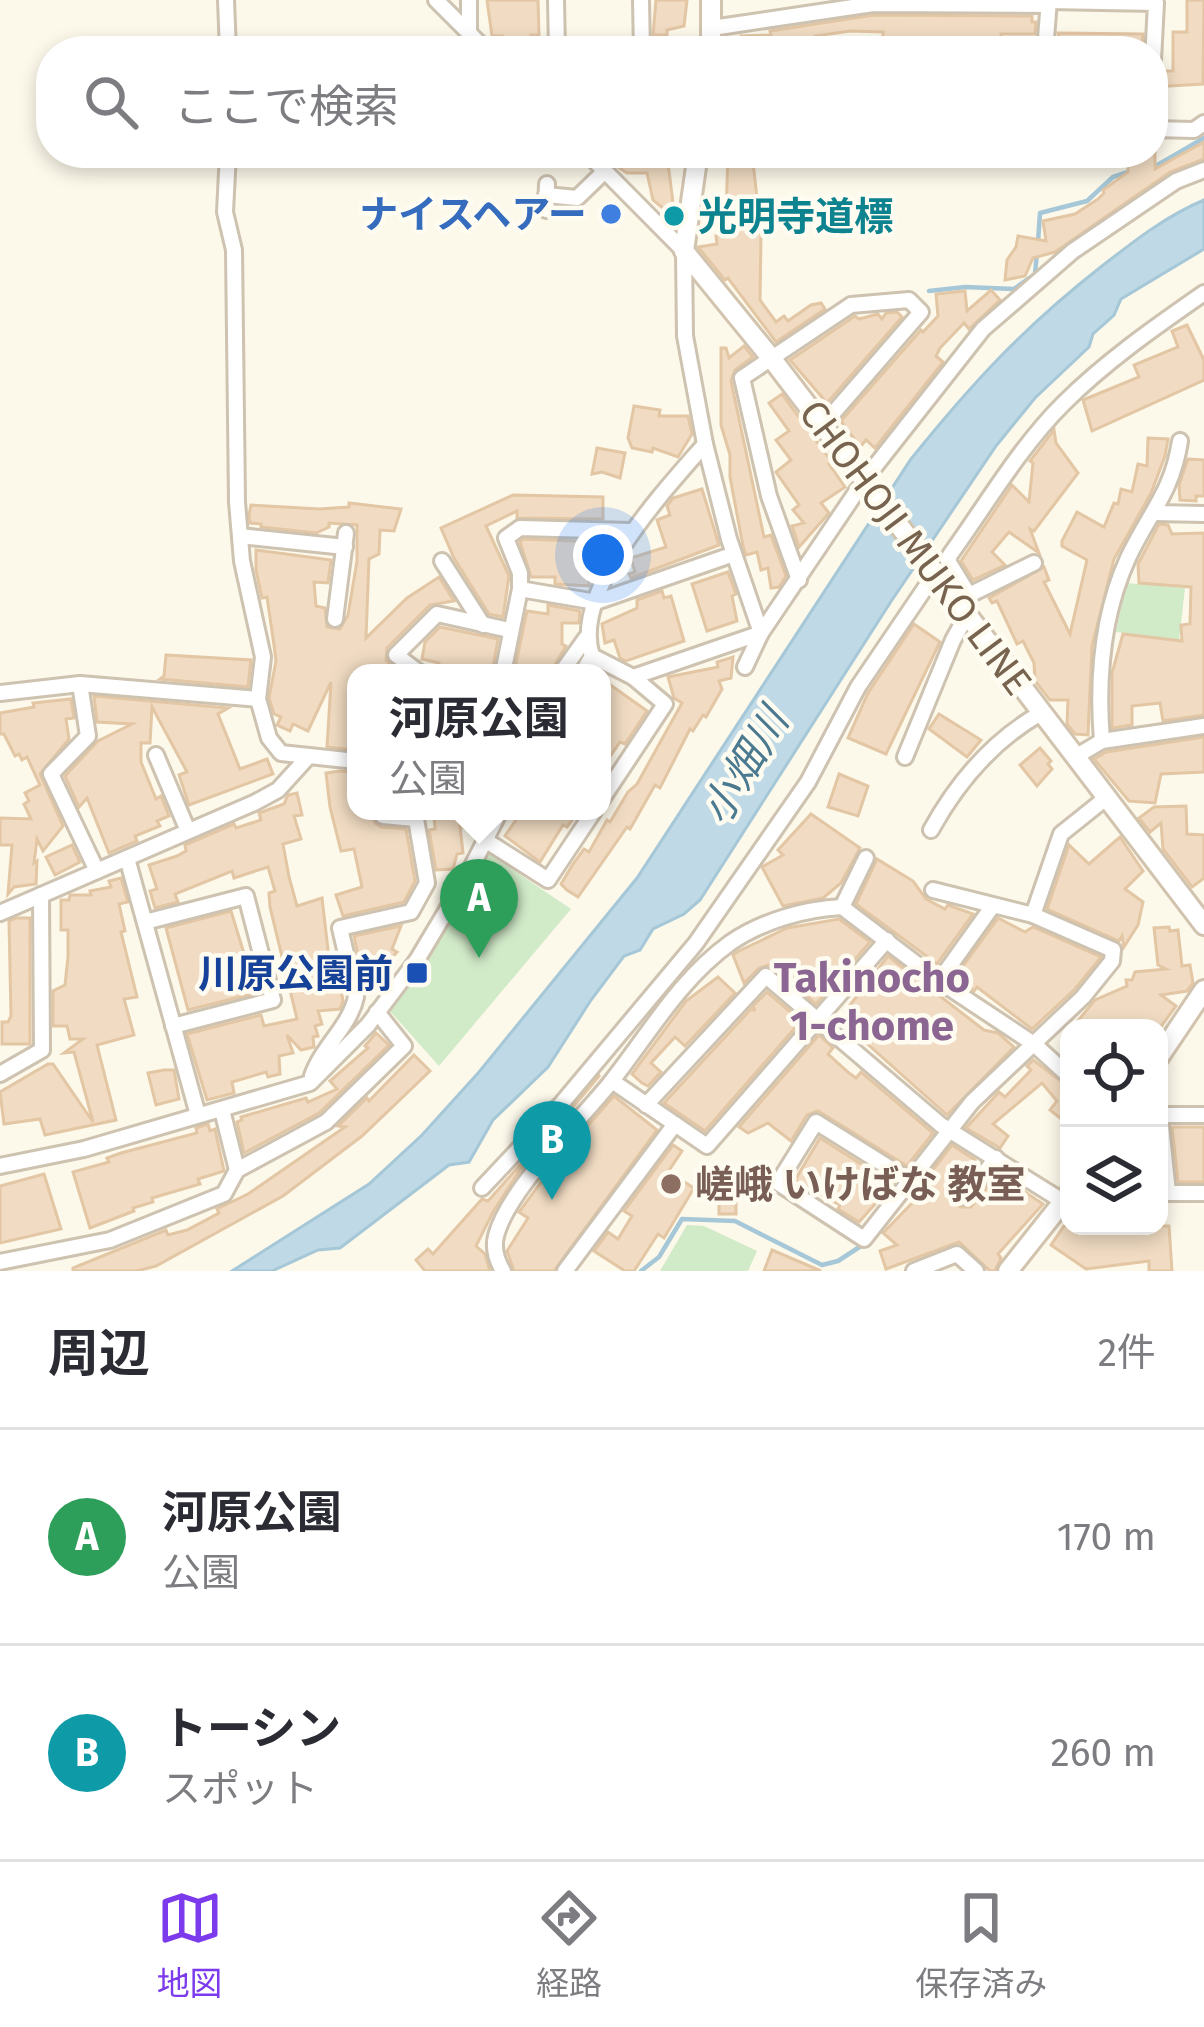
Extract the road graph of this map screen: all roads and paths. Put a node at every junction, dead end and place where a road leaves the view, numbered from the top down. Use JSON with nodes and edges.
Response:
{"nodes":[{"id":1,"x":226,"y":0,"type":"edge"},
{"id":2,"x":436,"y":0,"type":"edge"},
{"id":3,"x":469,"y":0,"type":"edge"},
{"id":4,"x":556,"y":0,"type":"edge"},
{"id":5,"x":641,"y":0,"type":"edge"},
{"id":6,"x":711,"y":0,"type":"edge"},
{"id":7,"x":1049,"y":2,"type":"edge"},
{"id":8,"x":712,"y":28,"type":"junction"},
{"id":9,"x":469,"y":33,"type":"junction"},
{"id":10,"x":227,"y":36,"type":"edge"},
{"id":11,"x":472,"y":36,"type":"edge"},
{"id":12,"x":557,"y":36,"type":"edge"},
{"id":13,"x":642,"y":36,"type":"edge"},
{"id":14,"x":712,"y":36,"type":"edge"},
{"id":15,"x":1046,"y":36,"type":"edge"},
{"id":16,"x":1154,"y":36,"type":"edge"},
{"id":17,"x":1204,"y":123,"type":"edge"},
{"id":18,"x":1168,"y":129,"type":"edge"},
{"id":19,"x":227,"y":168,"type":"edge"},
{"id":20,"x":602,"y":168,"type":"edge"},
{"id":21,"x":696,"y":168,"type":"edge"},
{"id":22,"x":1204,"y":170,"type":"edge"},
{"id":23,"x":605,"y":171,"type":"junction"},
{"id":24,"x":546,"y":196,"type":"dead end"},
{"id":25,"x":684,"y":251,"type":"junction"},
{"id":26,"x":1204,"y":293,"type":"edge"},
{"id":27,"x":772,"y":359,"type":"junction"},
{"id":28,"x":823,"y":425,"type":"junction"},
{"id":29,"x":1180,"y":441,"type":"dead end"},
{"id":30,"x":705,"y":444,"type":"junction"},
{"id":31,"x":865,"y":478,"type":"junction"},
{"id":32,"x":1155,"y":513,"type":"junction"},
{"id":33,"x":1204,"y":514,"type":"edge"},
{"id":34,"x":630,"y":531,"type":"junction"},
{"id":35,"x":240,"y":536,"type":"junction"},
{"id":36,"x":734,"y":554,"type":"junction"},
{"id":37,"x":442,"y":561,"type":"dead end"},
{"id":38,"x":1034,"y":563,"type":"dead end"},
{"id":39,"x":936,"y":572,"type":"junction"},
{"id":40,"x":799,"y":580,"type":"junction"},
{"id":41,"x":520,"y":589,"type":"junction"},
{"id":42,"x":596,"y":602,"type":"junction"},
{"id":43,"x":964,"y":603,"type":"junction"},
{"id":44,"x":335,"y":619,"type":"dead end"},
{"id":45,"x":483,"y":625,"type":"junction"},
{"id":46,"x":509,"y":630,"type":"junction"},
{"id":47,"x":761,"y":633,"type":"junction"},
{"id":48,"x":586,"y":638,"type":"junction"},
{"id":49,"x":592,"y":656,"type":"junction"},
{"id":50,"x":408,"y":664,"type":"edge"},
{"id":51,"x":503,"y":664,"type":"edge"},
{"id":52,"x":568,"y":664,"type":"edge"},
{"id":53,"x":587,"y":664,"type":"edge"},
{"id":54,"x":608,"y":664,"type":"edge"},
{"id":55,"x":611,"y":665,"type":"edge"},
{"id":56,"x":745,"y":667,"type":"dead end"},
{"id":57,"x":633,"y":676,"type":"junction"},
{"id":58,"x":80,"y":684,"type":"junction"},
{"id":59,"x":0,"y":693,"type":"edge"},
{"id":60,"x":258,"y":699,"type":"junction"},
{"id":61,"x":1041,"y":712,"type":"junction"},
{"id":62,"x":1204,"y":726,"type":"edge"},
{"id":63,"x":1102,"y":741,"type":"junction"},
{"id":64,"x":156,"y":754,"type":"dead end"},
{"id":65,"x":905,"y":757,"type":"dead end"},
{"id":66,"x":1075,"y":757,"type":"junction"},
{"id":67,"x":307,"y":758,"type":"junction"},
{"id":68,"x":347,"y":760,"type":"edge"},
{"id":69,"x":611,"y":785,"type":"edge"},
{"id":70,"x":1106,"y":798,"type":"junction"},
{"id":71,"x":416,"y":820,"type":"edge"},
{"id":72,"x":495,"y":820,"type":"edge"},
{"id":73,"x":588,"y":820,"type":"edge"},
{"id":74,"x":931,"y":830,"type":"dead end"},
{"id":75,"x":188,"y":831,"type":"junction"},
{"id":76,"x":485,"y":840,"type":"junction"},
{"id":77,"x":127,"y":858,"type":"junction"},
{"id":78,"x":866,"y":858,"type":"dead end"},
{"id":79,"x":97,"y":871,"type":"junction"},
{"id":80,"x":933,"y":890,"type":"dead end"},
{"id":81,"x":41,"y":895,"type":"junction"},
{"id":82,"x":992,"y":907,"type":"junction"},
{"id":83,"x":842,"y":908,"type":"junction"},
{"id":84,"x":715,"y":912,"type":"junction"},
{"id":85,"x":0,"y":913,"type":"edge"},
{"id":86,"x":1033,"y":915,"type":"junction"},
{"id":87,"x":145,"y":922,"type":"junction"},
{"id":88,"x":1204,"y":925,"type":"edge"},
{"id":89,"x":886,"y":940,"type":"junction"},
{"id":90,"x":732,"y":942,"type":"junction"},
{"id":91,"x":939,"y":982,"type":"junction"},
{"id":92,"x":1204,"y":990,"type":"edge"},
{"id":93,"x":377,"y":1012,"type":"junction"},
{"id":94,"x":814,"y":1020,"type":"junction"},
{"id":95,"x":173,"y":1026,"type":"junction"},
{"id":96,"x":1034,"y":1044,"type":"junction"},
{"id":97,"x":1168,"y":1044,"type":"edge"},
{"id":98,"x":1060,"y":1068,"type":"edge"},
{"id":99,"x":0,"y":1074,"type":"edge"},
{"id":100,"x":310,"y":1082,"type":"junction"},
{"id":101,"x":611,"y":1082,"type":"junction"},
{"id":102,"x":646,"y":1105,"type":"junction"},
{"id":103,"x":222,"y":1110,"type":"junction"},
{"id":104,"x":198,"y":1115,"type":"junction"},
{"id":105,"x":1168,"y":1115,"type":"edge"},
{"id":106,"x":1204,"y":1115,"type":"edge"},
{"id":107,"x":674,"y":1124,"type":"junction"},
{"id":108,"x":1161,"y":1127,"type":"edge"},
{"id":109,"x":953,"y":1131,"type":"junction"},
{"id":110,"x":997,"y":1158,"type":"junction"},
{"id":111,"x":0,"y":1166,"type":"edge"},
{"id":112,"x":237,"y":1170,"type":"junction"},
{"id":113,"x":912,"y":1182,"type":"junction"},
{"id":114,"x":482,"y":1188,"type":"dead end"},
{"id":115,"x":1204,"y":1193,"type":"edge"},
{"id":116,"x":1060,"y":1194,"type":"edge"},
{"id":117,"x":966,"y":1197,"type":"dead end"},
{"id":118,"x":1060,"y":1207,"type":"edge"},
{"id":119,"x":0,"y":1262,"type":"edge"},
{"id":120,"x":503,"y":1271,"type":"edge"},
{"id":121,"x":565,"y":1271,"type":"edge"},
{"id":122,"x":914,"y":1271,"type":"edge"},
{"id":123,"x":976,"y":1271,"type":"edge"},
{"id":124,"x":1008,"y":1271,"type":"edge"}],
"edges":[{"from":1,"to":10,"type":"street"},
{"from":2,"to":9,"type":"street"},
{"from":3,"to":9,"type":"street"},
{"from":4,"to":12,"type":"street"},
{"from":5,"to":13,"type":"street"},
{"from":6,"to":8,"type":"main road"},
{"from":7,"to":8,"type":"street"},
{"from":7,"to":15,"type":"street"},
{"from":7,"to":16,"type":"street"},
{"from":8,"to":14,"type":"main road"},
{"from":9,"to":11,"type":"street"},
{"from":17,"to":18,"type":"street"},
{"from":19,"to":35,"type":"street"},
{"from":20,"to":23,"type":"street"},
{"from":21,"to":25,"type":"main road"},
{"from":22,"to":31,"type":"street"},
{"from":23,"to":24,"type":"street"},
{"from":23,"to":25,"type":"street"},
{"from":25,"to":27,"type":"main road","name":"CHOHOJI MUKO LINE"},
{"from":25,"to":30,"type":"street"},
{"from":26,"to":43,"type":"street"},
{"from":27,"to":28,"type":"main road","name":"CHOHOJI MUKO LINE"},
{"from":27,"to":28,"type":"street"},
{"from":27,"to":40,"type":"street"},
{"from":28,"to":31,"type":"main road","name":"CHOHOJI MUKO LINE"},
{"from":29,"to":32,"type":"street"},
{"from":30,"to":34,"type":"street"},
{"from":30,"to":36,"type":"street"},
{"from":31,"to":39,"type":"main road","name":"CHOHOJI MUKO LINE"},
{"from":31,"to":40,"type":"street"},
{"from":32,"to":33,"type":"street"},
{"from":32,"to":63,"type":"street"},
{"from":34,"to":41,"type":"street"},
{"from":34,"to":42,"type":"street"},
{"from":35,"to":44,"type":"street"},
{"from":35,"to":60,"type":"street"},
{"from":36,"to":42,"type":"street"},
{"from":36,"to":47,"type":"street"},
{"from":37,"to":45,"type":"street"},
{"from":38,"to":43,"type":"street"},
{"from":39,"to":43,"type":"main road","name":"CHOHOJI MUKO LINE"},
{"from":39,"to":84,"type":"street"},
{"from":40,"to":47,"type":"street"},
{"from":41,"to":42,"type":"street"},
{"from":41,"to":46,"type":"street"},
{"from":42,"to":48,"type":"street"},
{"from":43,"to":61,"type":"main road","name":"CHOHOJI MUKO LINE"},
{"from":43,"to":65,"type":"street"},
{"from":45,"to":46,"type":"street"},
{"from":45,"to":50,"type":"street"},
{"from":46,"to":51,"type":"street"},
{"from":47,"to":56,"type":"street"},
{"from":47,"to":57,"type":"street"},
{"from":48,"to":49,"type":"street"},
{"from":48,"to":52,"type":"street"},
{"from":49,"to":53,"type":"street"},
{"from":49,"to":54,"type":"street"},
{"from":55,"to":57,"type":"street"},
{"from":57,"to":69,"type":"street"},
{"from":58,"to":59,"type":"street"},
{"from":58,"to":60,"type":"street"},
{"from":58,"to":79,"type":"street"},
{"from":60,"to":67,"type":"street"},
{"from":61,"to":66,"type":"main road","name":"CHOHOJI MUKO LINE"},
{"from":61,"to":74,"type":"street"},
{"from":62,"to":63,"type":"street"},
{"from":63,"to":66,"type":"street"},
{"from":64,"to":75,"type":"street"},
{"from":66,"to":70,"type":"main road","name":"CHOHOJI MUKO LINE"},
{"from":67,"to":68,"type":"street"},
{"from":67,"to":75,"type":"street"},
{"from":70,"to":86,"type":"street"},
{"from":70,"to":88,"type":"main road","name":"CHOHOJI MUKO LINE"},
{"from":71,"to":100,"type":"street"},
{"from":72,"to":76,"type":"street"},
{"from":73,"to":76,"type":"street"},
{"from":75,"to":77,"type":"street"},
{"from":76,"to":93,"type":"street"},
{"from":77,"to":79,"type":"street"},
{"from":77,"to":87,"type":"street"},
{"from":78,"to":83,"type":"street"},
{"from":79,"to":81,"type":"street"},
{"from":80,"to":82,"type":"street"},
{"from":81,"to":85,"type":"street"},
{"from":81,"to":99,"type":"street"},
{"from":82,"to":86,"type":"street"},
{"from":82,"to":91,"type":"street"},
{"from":83,"to":89,"type":"street"},
{"from":83,"to":90,"type":"street"},
{"from":84,"to":90,"type":"street"},
{"from":84,"to":114,"type":"street"},
{"from":86,"to":96,"type":"street"},
{"from":87,"to":95,"type":"street"},
{"from":87,"to":95,"type":"street"},
{"from":89,"to":91,"type":"street"},
{"from":89,"to":94,"type":"street"},
{"from":90,"to":101,"type":"street"},
{"from":91,"to":96,"type":"street"},
{"from":92,"to":97,"type":"main road"},
{"from":93,"to":100,"type":"street"},
{"from":93,"to":112,"type":"street"},
{"from":94,"to":102,"type":"street"},
{"from":94,"to":107,"type":"street"},
{"from":94,"to":109,"type":"street"},
{"from":95,"to":104,"type":"street"},
{"from":96,"to":98,"type":"street"},
{"from":96,"to":109,"type":"street"},
{"from":100,"to":103,"type":"street"},
{"from":101,"to":102,"type":"street"},
{"from":101,"to":120,"type":"street"},
{"from":102,"to":107,"type":"street"},
{"from":103,"to":104,"type":"street"},
{"from":103,"to":112,"type":"street"},
{"from":104,"to":111,"type":"street"},
{"from":105,"to":106,"type":"street"},
{"from":107,"to":121,"type":"street"},
{"from":108,"to":115,"type":"street"},
{"from":109,"to":110,"type":"street"},
{"from":109,"to":113,"type":"street"},
{"from":110,"to":116,"type":"street"},
{"from":110,"to":117,"type":"street"},
{"from":112,"to":119,"type":"street"},
{"from":113,"to":113,"type":"street"},
{"from":118,"to":124,"type":"main road"},
{"from":122,"to":123,"type":"street"}]}
